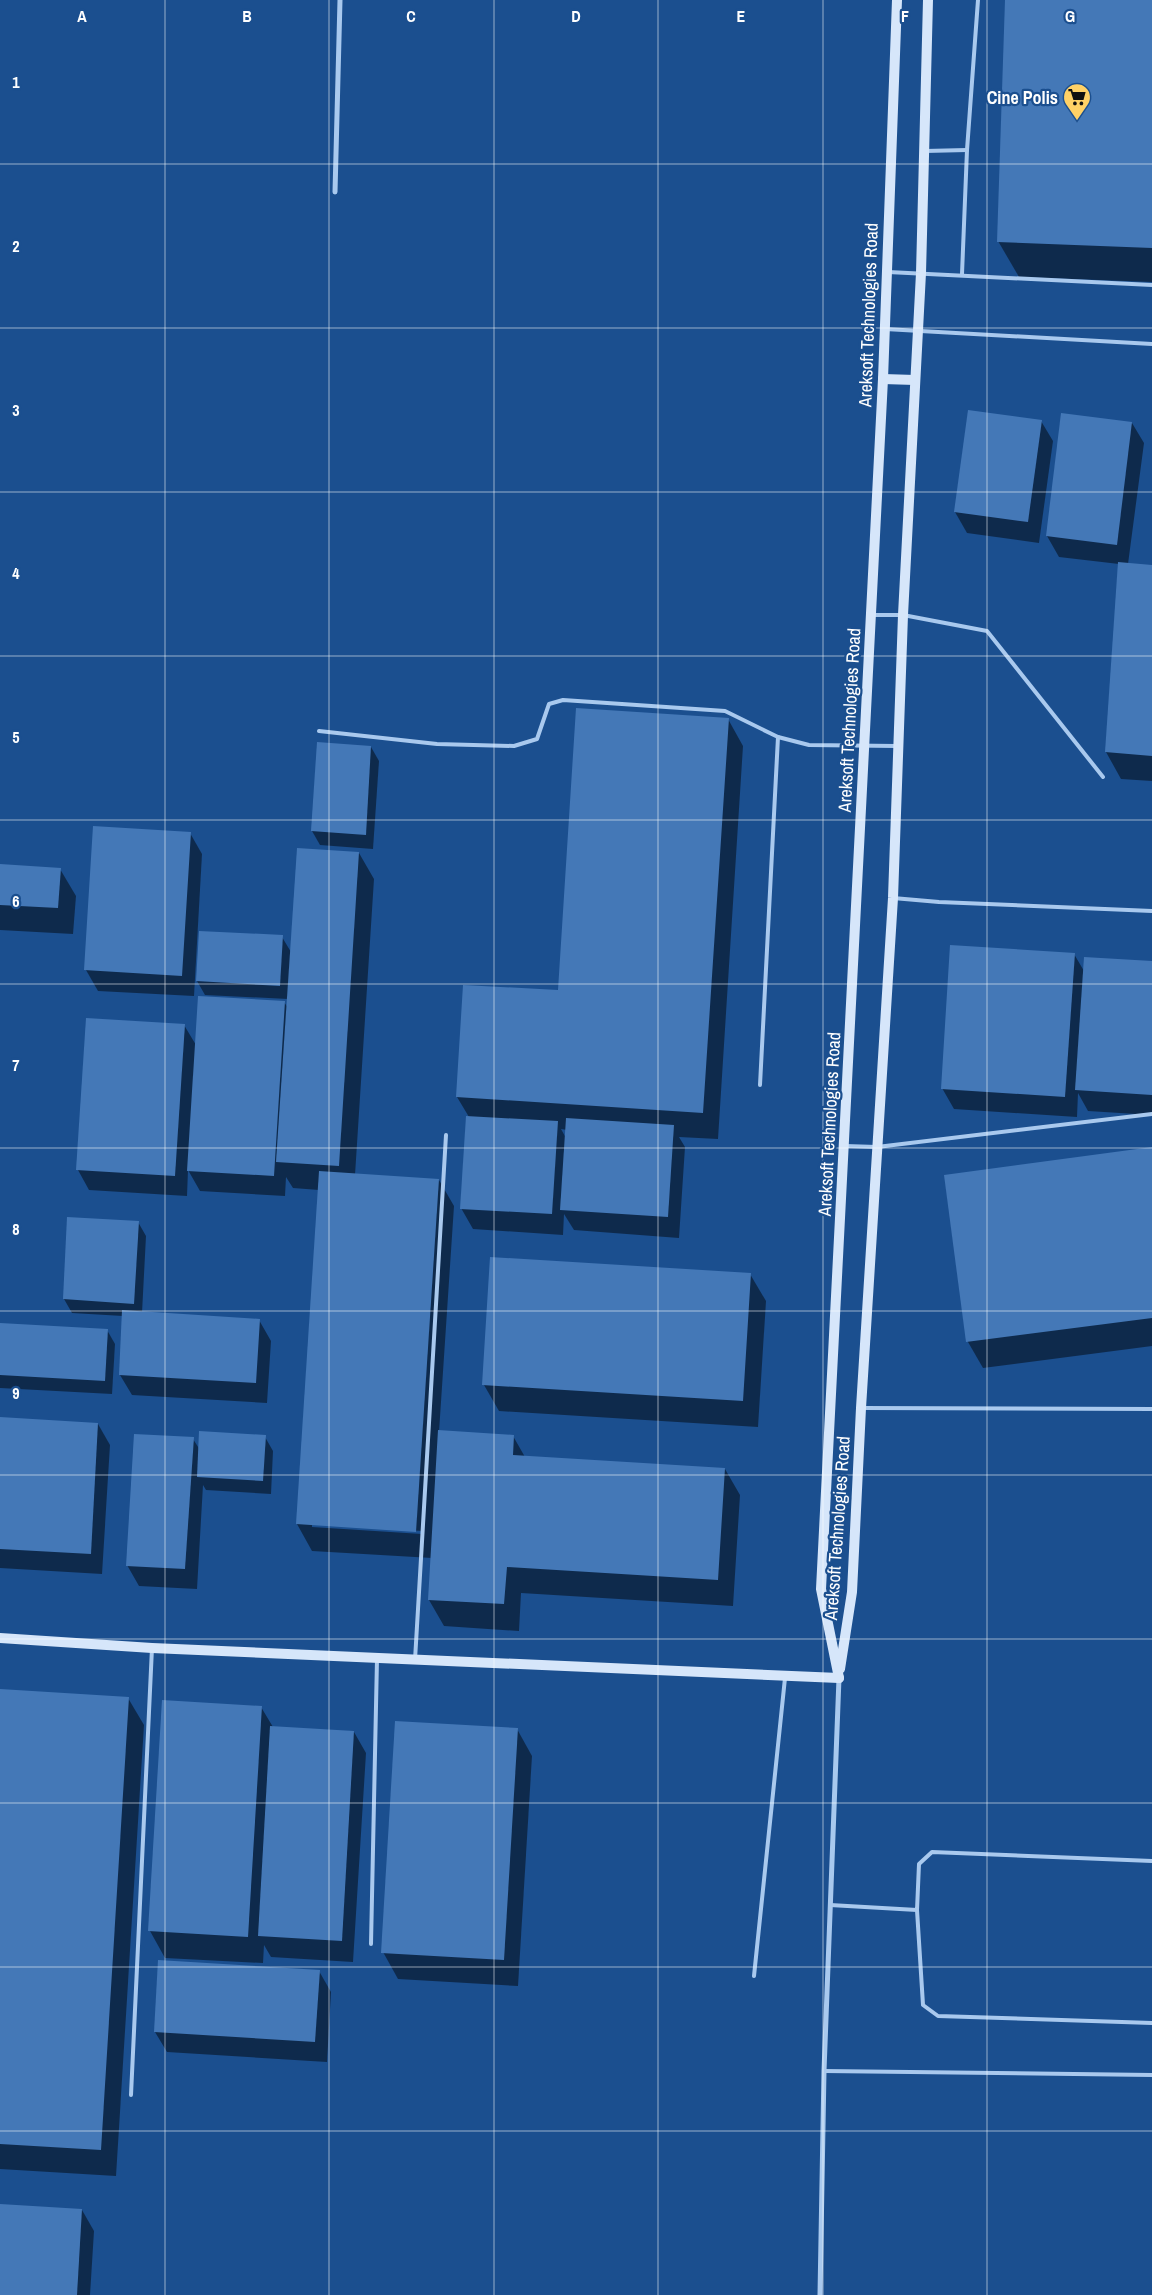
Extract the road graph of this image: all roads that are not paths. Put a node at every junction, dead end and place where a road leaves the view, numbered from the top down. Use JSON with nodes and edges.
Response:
{"nodes":[{"id":1,"x":340,"y":0,"type":"edge"},
{"id":2,"x":897,"y":0,"type":"edge"},
{"id":3,"x":928,"y":0,"type":"edge"},
{"id":4,"x":978,"y":0,"type":"edge"},
{"id":5,"x":967,"y":150,"type":"junction"},
{"id":6,"x":923,"y":151,"type":"junction"},
{"id":7,"x":335,"y":192,"type":"dead end"},
{"id":8,"x":885,"y":272,"type":"junction"},
{"id":9,"x":921,"y":273,"type":"junction"},
{"id":10,"x":962,"y":274,"type":"junction"},
{"id":11,"x":1152,"y":285,"type":"edge"},
{"id":12,"x":884,"y":329,"type":"junction"},
{"id":13,"x":917,"y":331,"type":"junction"},
{"id":14,"x":1152,"y":344,"type":"edge"},
{"id":15,"x":883,"y":379,"type":"junction"},
{"id":16,"x":915,"y":380,"type":"junction"},
{"id":17,"x":870,"y":615,"type":"junction"},
{"id":18,"x":903,"y":615,"type":"junction"},
{"id":19,"x":319,"y":731,"type":"dead end"},
{"id":20,"x":778,"y":737,"type":"junction"},
{"id":21,"x":864,"y":745,"type":"junction"},
{"id":22,"x":899,"y":746,"type":"junction"},
{"id":23,"x":1103,"y":777,"type":"dead end"},
{"id":24,"x":893,"y":898,"type":"junction"},
{"id":25,"x":1152,"y":911,"type":"edge"},
{"id":26,"x":760,"y":1085,"type":"dead end"},
{"id":27,"x":1152,"y":1114,"type":"edge"},
{"id":28,"x":446,"y":1135,"type":"dead end"},
{"id":29,"x":845,"y":1146,"type":"junction"},
{"id":30,"x":877,"y":1147,"type":"junction"},
{"id":31,"x":861,"y":1408,"type":"junction"},
{"id":32,"x":1152,"y":1409,"type":"edge"},
{"id":33,"x":0,"y":1638,"type":"edge"},
{"id":34,"x":152,"y":1648,"type":"junction"},
{"id":35,"x":377,"y":1658,"type":"junction"},
{"id":36,"x":415,"y":1660,"type":"junction"},
{"id":37,"x":785,"y":1675,"type":"junction"},
{"id":38,"x":839,"y":1678,"type":"junction"},
{"id":39,"x":1152,"y":1861,"type":"edge"},
{"id":40,"x":830,"y":1905,"type":"junction"},
{"id":41,"x":917,"y":1910,"type":"junction"},
{"id":42,"x":371,"y":1944,"type":"dead end"},
{"id":43,"x":754,"y":1976,"type":"dead end"},
{"id":44,"x":1152,"y":2023,"type":"edge"},
{"id":45,"x":824,"y":2071,"type":"junction"},
{"id":46,"x":1152,"y":2075,"type":"edge"},
{"id":47,"x":131,"y":2095,"type":"dead end"},
{"id":48,"x":820,"y":2295,"type":"edge"}],
"edges":[{"from":1,"to":7,"type":"street"},
{"from":2,"to":8,"type":"street","name":"Areksoft Technologies Road"},
{"from":3,"to":6,"type":"street","name":"Areksoft Technologies Road"},
{"from":4,"to":5,"type":"lane"},
{"from":5,"to":6,"type":"lane"},
{"from":5,"to":10,"type":"lane"},
{"from":6,"to":9,"type":"street","name":"Areksoft Technologies Road"},
{"from":8,"to":9,"type":"lane"},
{"from":8,"to":12,"type":"street","name":"Areksoft Technologies Road"},
{"from":9,"to":10,"type":"lane"},
{"from":9,"to":13,"type":"street","name":"Areksoft Technologies Road"},
{"from":10,"to":11,"type":"lane"},
{"from":12,"to":13,"type":"lane"},
{"from":12,"to":15,"type":"street","name":"Areksoft Technologies Road"},
{"from":13,"to":14,"type":"lane"},
{"from":13,"to":16,"type":"street","name":"Areksoft Technologies Road"},
{"from":15,"to":16,"type":"street"},
{"from":15,"to":17,"type":"street","name":"Areksoft Technologies Road"},
{"from":16,"to":18,"type":"street","name":"Areksoft Technologies Road"},
{"from":17,"to":18,"type":"lane"},
{"from":17,"to":21,"type":"street","name":"Areksoft Technologies Road"},
{"from":18,"to":22,"type":"street","name":"Areksoft Technologies Road"},
{"from":18,"to":23,"type":"lane"},
{"from":19,"to":20,"type":"lane"},
{"from":20,"to":21,"type":"lane"},
{"from":20,"to":26,"type":"lane"},
{"from":21,"to":22,"type":"lane"},
{"from":21,"to":29,"type":"street","name":"Areksoft Technologies Road"},
{"from":22,"to":24,"type":"street","name":"Areksoft Technologies Road"},
{"from":24,"to":25,"type":"lane"},
{"from":24,"to":30,"type":"street","name":"Areksoft Technologies Road"},
{"from":27,"to":30,"type":"lane"},
{"from":28,"to":36,"type":"lane"},
{"from":29,"to":30,"type":"lane"},
{"from":29,"to":38,"type":"street","name":"Areksoft Technologies Road"},
{"from":30,"to":31,"type":"street","name":"Areksoft Technologies Road"},
{"from":31,"to":32,"type":"lane"},
{"from":31,"to":38,"type":"street","name":"Areksoft Technologies Road"},
{"from":33,"to":34,"type":"street"},
{"from":34,"to":35,"type":"street"},
{"from":34,"to":47,"type":"lane"},
{"from":35,"to":36,"type":"street"},
{"from":35,"to":42,"type":"lane"},
{"from":36,"to":37,"type":"street"},
{"from":37,"to":38,"type":"street"},
{"from":37,"to":43,"type":"lane"},
{"from":38,"to":40,"type":"street"},
{"from":39,"to":41,"type":"lane"},
{"from":40,"to":41,"type":"lane"},
{"from":40,"to":45,"type":"street"},
{"from":41,"to":44,"type":"lane"},
{"from":45,"to":46,"type":"lane"},
{"from":45,"to":48,"type":"street"}]}
